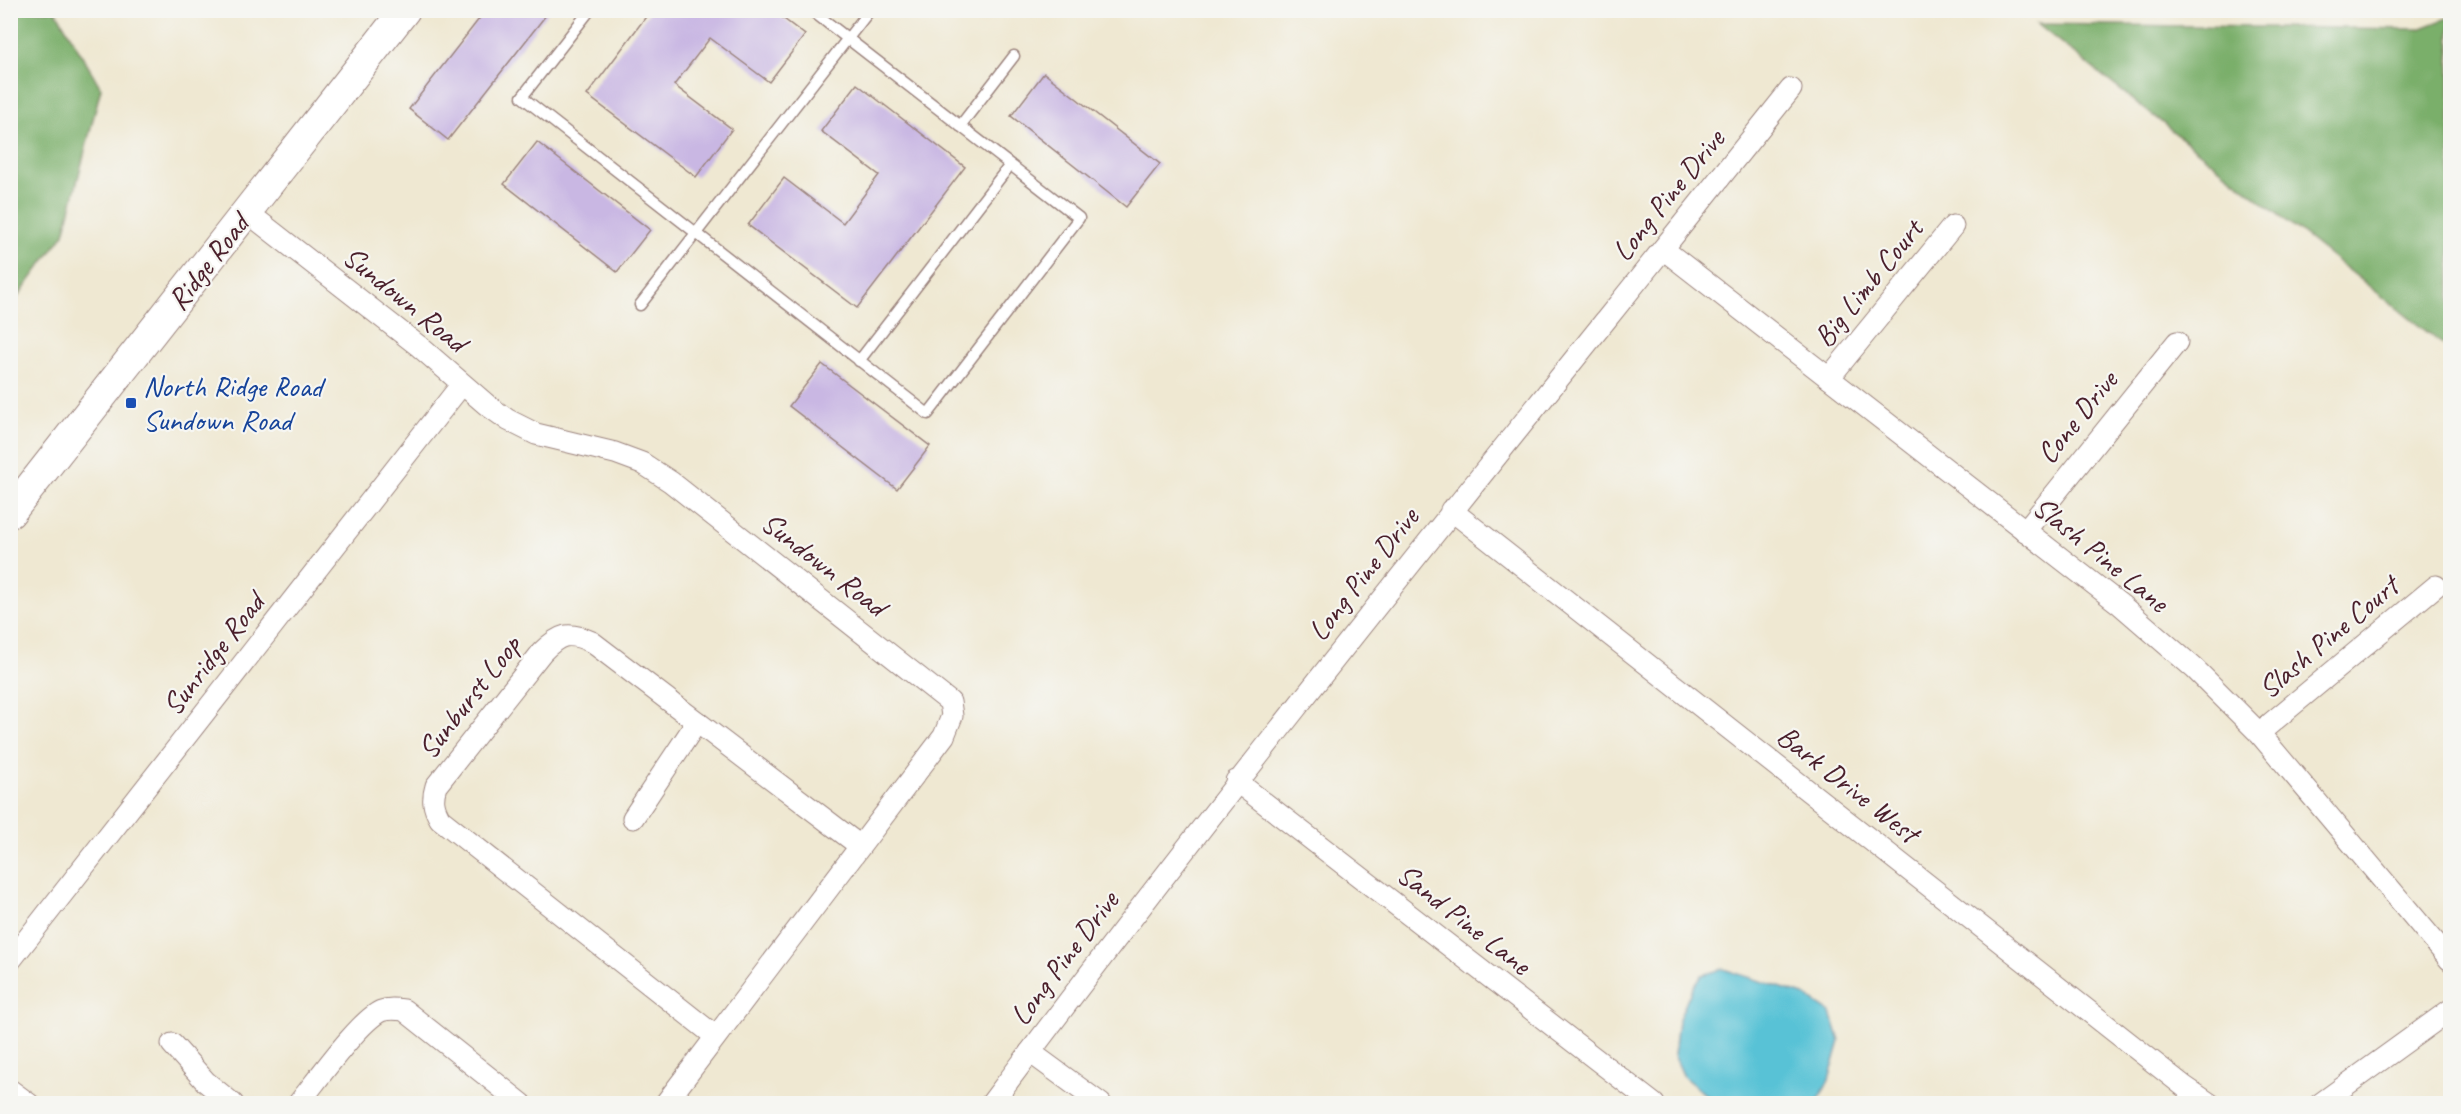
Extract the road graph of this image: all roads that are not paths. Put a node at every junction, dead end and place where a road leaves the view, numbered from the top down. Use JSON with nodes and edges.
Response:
{"nodes":[{"id":1,"x":405,"y":10,"type":"edge"},
{"id":2,"x":590,"y":10,"type":"edge"},
{"id":3,"x":812,"y":10,"type":"edge"},
{"id":4,"x":870,"y":10,"type":"edge"},
{"id":5,"x":848,"y":38,"type":"junction"},
{"id":6,"x":1014,"y":57,"type":"dead end"},
{"id":7,"x":1791,"y":89,"type":"dead end"},
{"id":8,"x":960,"y":126,"type":"junction"},
{"id":9,"x":1010,"y":165,"type":"junction"},
{"id":10,"x":247,"y":212,"type":"junction"},
{"id":11,"x":1953,"y":226,"type":"dead end"},
{"id":12,"x":696,"y":234,"type":"junction"},
{"id":13,"x":1663,"y":249,"type":"junction"},
{"id":14,"x":640,"y":305,"type":"dead end"},
{"id":15,"x":2177,"y":342,"type":"dead end"},
{"id":16,"x":859,"y":361,"type":"junction"},
{"id":17,"x":1829,"y":378,"type":"junction"},
{"id":18,"x":462,"y":384,"type":"junction"},
{"id":19,"x":1451,"y":510,"type":"junction"},
{"id":20,"x":10,"y":513,"type":"edge"},
{"id":21,"x":2025,"y":531,"type":"junction"},
{"id":22,"x":2436,"y":586,"type":"dead end"},
{"id":23,"x":697,"y":722,"type":"junction"},
{"id":24,"x":2259,"y":733,"type":"junction"},
{"id":25,"x":1236,"y":782,"type":"junction"},
{"id":26,"x":633,"y":818,"type":"dead end"},
{"id":27,"x":860,"y":846,"type":"junction"},
{"id":28,"x":2451,"y":960,"type":"edge"},
{"id":29,"x":10,"y":962,"type":"edge"},
{"id":30,"x":2451,"y":1010,"type":"edge"},
{"id":31,"x":715,"y":1036,"type":"junction"},
{"id":32,"x":172,"y":1044,"type":"dead end"},
{"id":33,"x":1030,"y":1052,"type":"junction"},
{"id":34,"x":10,"y":1090,"type":"edge"},
{"id":35,"x":28,"y":1104,"type":"edge"},
{"id":36,"x":233,"y":1104,"type":"edge"},
{"id":37,"x":298,"y":1104,"type":"edge"},
{"id":38,"x":522,"y":1104,"type":"edge"},
{"id":39,"x":665,"y":1104,"type":"edge"},
{"id":40,"x":991,"y":1104,"type":"edge"},
{"id":41,"x":1101,"y":1104,"type":"edge"},
{"id":42,"x":1654,"y":1104,"type":"edge"},
{"id":43,"x":2210,"y":1104,"type":"edge"},
{"id":44,"x":2320,"y":1104,"type":"edge"}],
"edges":[{"from":1,"to":10,"type":"street","name":"Ridge Road"},
{"from":2,"to":12,"type":"lane"},
{"from":3,"to":5,"type":"lane"},
{"from":4,"to":5,"type":"lane"},
{"from":5,"to":8,"type":"lane"},
{"from":5,"to":12,"type":"lane"},
{"from":6,"to":8,"type":"lane"},
{"from":7,"to":13,"type":"street","name":"Long Pine Drive"},
{"from":8,"to":9,"type":"lane"},
{"from":9,"to":16,"type":"lane"},
{"from":9,"to":16,"type":"lane"},
{"from":10,"to":18,"type":"street","name":"Sundown Road"},
{"from":10,"to":20,"type":"street","name":"Ridge Road"},
{"from":11,"to":17,"type":"street","name":"Big Limb Court"},
{"from":12,"to":14,"type":"lane"},
{"from":12,"to":16,"type":"lane"},
{"from":13,"to":17,"type":"street","name":"Slash Pine Lane"},
{"from":13,"to":19,"type":"street","name":"Long Pine Drive"},
{"from":15,"to":21,"type":"street","name":"Cone Drive"},
{"from":17,"to":21,"type":"street","name":"Slash Pine Lane"},
{"from":18,"to":27,"type":"street","name":"Sundown Road"},
{"from":18,"to":29,"type":"street","name":"Sunridge Road"},
{"from":19,"to":25,"type":"street","name":"Long Pine Drive"},
{"from":19,"to":43,"type":"street","name":"Bark Drive West"},
{"from":21,"to":24,"type":"street","name":"Slash Pine Lane"},
{"from":22,"to":24,"type":"street","name":"Slash Pine Court"},
{"from":23,"to":26,"type":"street"},
{"from":23,"to":27,"type":"street","name":"Sunburst Loop"},
{"from":23,"to":31,"type":"street","name":"Sunburst Loop"},
{"from":24,"to":28,"type":"street","name":"Slash Pine Lane"},
{"from":25,"to":33,"type":"street","name":"Long Pine Drive"},
{"from":25,"to":42,"type":"street","name":"Sand Pine Lane"},
{"from":27,"to":31,"type":"street","name":"Sundown Road"},
{"from":30,"to":44,"type":"street"},
{"from":31,"to":39,"type":"street","name":"Sundown Road"},
{"from":32,"to":36,"type":"street"},
{"from":33,"to":40,"type":"street","name":"Long Pine Drive"},
{"from":33,"to":41,"type":"street"},
{"from":34,"to":35,"type":"street"},
{"from":37,"to":38,"type":"street"}]}
